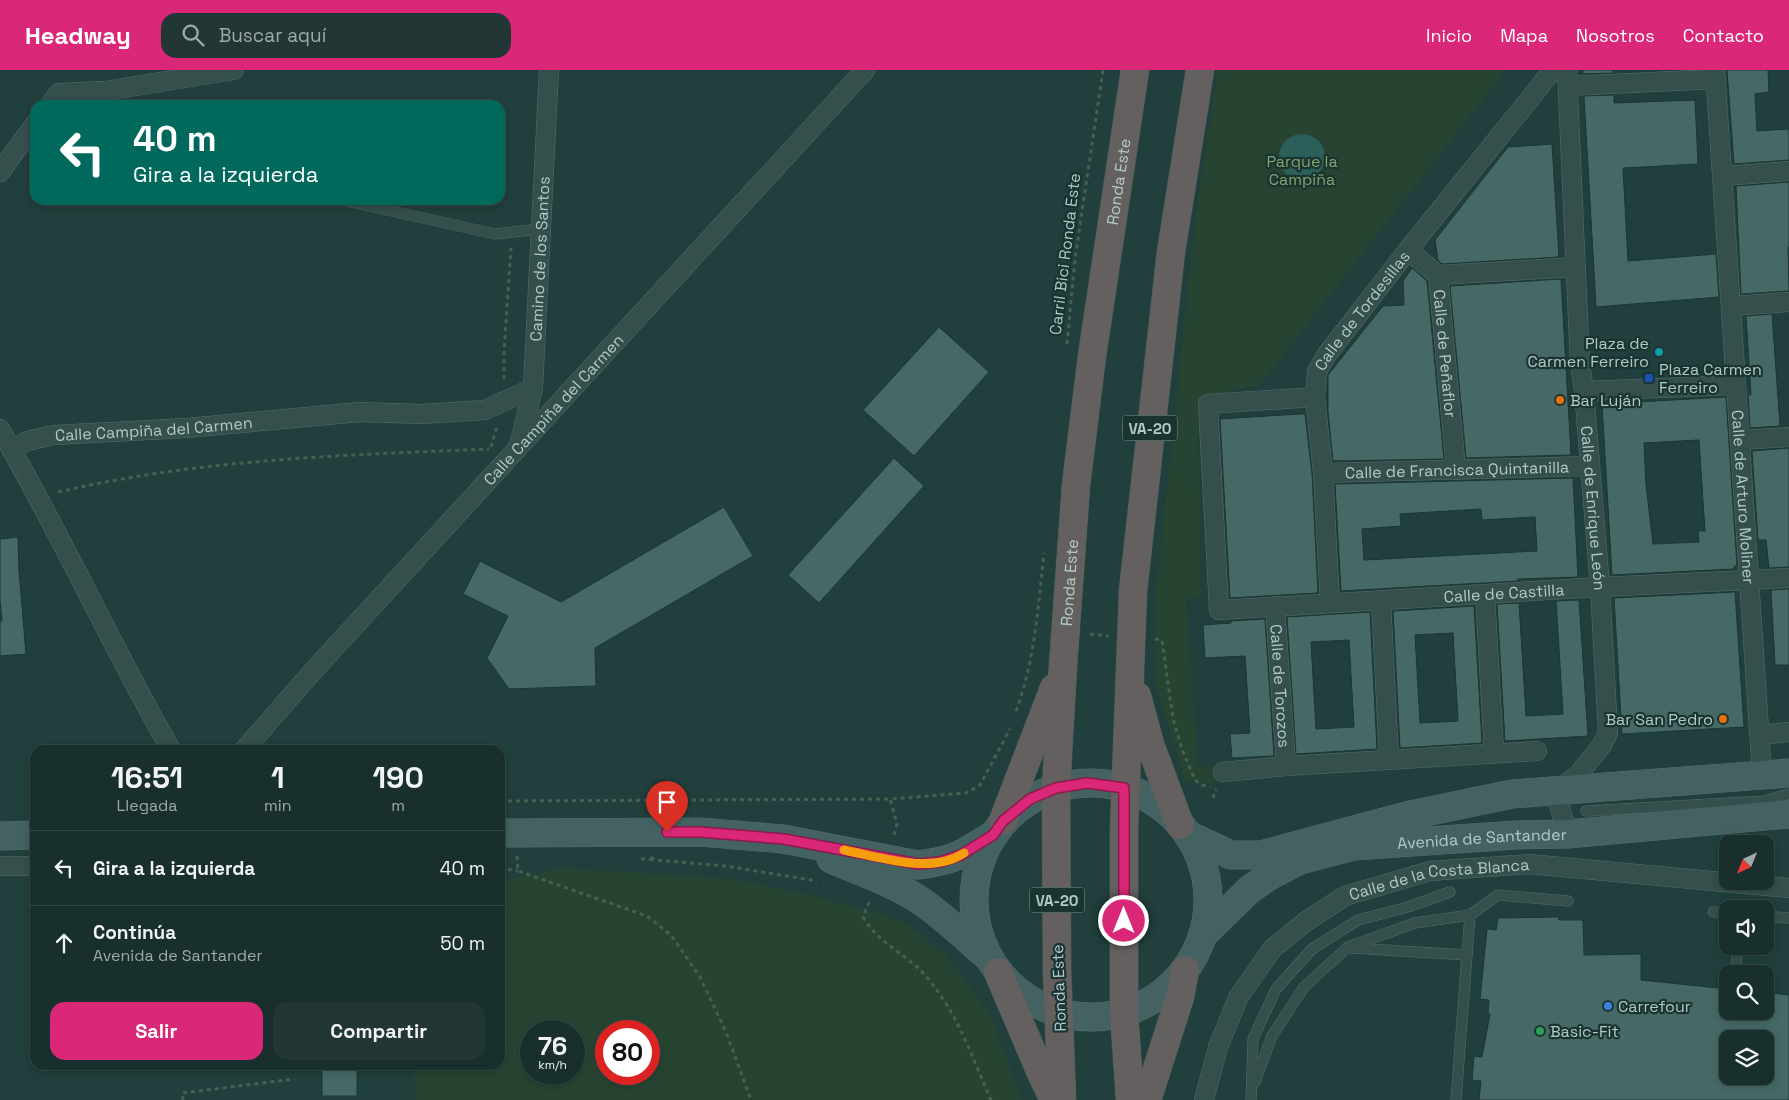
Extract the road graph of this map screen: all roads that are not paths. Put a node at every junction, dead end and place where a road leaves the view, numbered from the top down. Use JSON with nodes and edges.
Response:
{"nodes":[{"id":1,"x":234,"y":70,"type":"edge"},
{"id":2,"x":549,"y":70,"type":"edge"},
{"id":3,"x":866,"y":70,"type":"edge"},
{"id":4,"x":1135,"y":70,"type":"edge"},
{"id":5,"x":1200,"y":70,"type":"edge"},
{"id":6,"x":1553,"y":70,"type":"edge"},
{"id":7,"x":1715,"y":74,"type":"edge"},
{"id":8,"x":1568,"y":78,"type":"edge"},
{"id":9,"x":54,"y":100,"type":"edge"},
{"id":10,"x":30,"y":132,"type":"edge"},
{"id":11,"x":1789,"y":171,"type":"edge"},
{"id":12,"x":0,"y":172,"type":"edge"},
{"id":13,"x":1723,"y":176,"type":"junction"},
{"id":14,"x":364,"y":205,"type":"edge"},
{"id":15,"x":541,"y":229,"type":"junction"},
{"id":16,"x":1408,"y":250,"type":"junction"},
{"id":17,"x":1576,"y":267,"type":"junction"},
{"id":18,"x":1438,"y":275,"type":"junction"},
{"id":19,"x":1789,"y":302,"type":"edge"},
{"id":20,"x":1731,"y":306,"type":"junction"},
{"id":21,"x":1736,"y":385,"type":"junction"},
{"id":22,"x":533,"y":388,"type":"junction"},
{"id":23,"x":1584,"y":391,"type":"junction"},
{"id":24,"x":1315,"y":397,"type":"junction"},
{"id":25,"x":0,"y":429,"type":"edge"},
{"id":26,"x":1789,"y":437,"type":"edge"},
{"id":27,"x":1741,"y":440,"type":"junction"},
{"id":28,"x":519,"y":448,"type":"junction"},
{"id":29,"x":12,"y":450,"type":"junction"},
{"id":30,"x":1590,"y":466,"type":"junction"},
{"id":31,"x":1456,"y":470,"type":"junction"},
{"id":32,"x":1323,"y":473,"type":"junction"},
{"id":33,"x":1789,"y":578,"type":"edge"},
{"id":34,"x":1750,"y":580,"type":"junction"},
{"id":35,"x":1600,"y":587,"type":"junction"},
{"id":36,"x":1485,"y":594,"type":"junction"},
{"id":37,"x":1381,"y":600,"type":"junction"},
{"id":38,"x":1330,"y":603,"type":"junction"},
{"id":39,"x":1275,"y":606,"type":"junction"},
{"id":40,"x":1063,"y":666,"type":"junction"},
{"id":41,"x":1131,"y":675,"type":"junction"},
{"id":42,"x":1789,"y":732,"type":"edge"},
{"id":43,"x":1760,"y":735,"type":"junction"},
{"id":44,"x":168,"y":745,"type":"edge"},
{"id":45,"x":248,"y":745,"type":"edge"},
{"id":46,"x":1536,"y":751,"type":"dead end"},
{"id":47,"x":1494,"y":753,"type":"junction"},
{"id":48,"x":1389,"y":760,"type":"junction"},
{"id":49,"x":1286,"y":766,"type":"junction"},
{"id":50,"x":1789,"y":773,"type":"edge"},
{"id":51,"x":1762,"y":774,"type":"junction"},
{"id":52,"x":1220,"y":780,"type":"road end"},
{"id":53,"x":1056,"y":788,"type":"junction"},
{"id":54,"x":1124,"y":788,"type":"junction"},
{"id":55,"x":1556,"y":792,"type":"junction"},
{"id":56,"x":1789,"y":794,"type":"edge"},
{"id":57,"x":1586,"y":811,"type":"dead end"},
{"id":58,"x":1789,"y":814,"type":"edge"},
{"id":59,"x":998,"y":828,"type":"junction"},
{"id":60,"x":1184,"y":830,"type":"junction"},
{"id":61,"x":508,"y":833,"type":"edge"},
{"id":62,"x":1568,"y":834,"type":"junction"},
{"id":63,"x":0,"y":836,"type":"edge"},
{"id":64,"x":30,"y":836,"type":"edge"},
{"id":65,"x":784,"y":839,"type":"junction"},
{"id":66,"x":0,"y":866,"type":"edge"},
{"id":67,"x":30,"y":866,"type":"edge"},
{"id":68,"x":1789,"y":888,"type":"edge"},
{"id":69,"x":1450,"y":892,"type":"dead end"},
{"id":70,"x":1568,"y":901,"type":"dead end"},
{"id":71,"x":1713,"y":912,"type":"dead end"},
{"id":72,"x":1719,"y":912,"type":"edge"},
{"id":73,"x":1470,"y":915,"type":"junction"},
{"id":74,"x":1774,"y":917,"type":"edge"},
{"id":75,"x":1789,"y":918,"type":"edge"},
{"id":76,"x":1202,"y":936,"type":"junction"},
{"id":77,"x":1348,"y":947,"type":"junction"},
{"id":78,"x":1467,"y":955,"type":"junction"},
{"id":79,"x":993,"y":965,"type":"junction"},
{"id":80,"x":1185,"y":970,"type":"junction"},
{"id":81,"x":1124,"y":1012,"type":"junction"},
{"id":82,"x":1059,"y":1013,"type":"junction"},
{"id":83,"x":1252,"y":1095,"type":"edge"},
{"id":84,"x":1054,"y":1100,"type":"edge"},
{"id":85,"x":1062,"y":1100,"type":"edge"},
{"id":86,"x":1130,"y":1100,"type":"edge"},
{"id":87,"x":1147,"y":1100,"type":"edge"},
{"id":88,"x":1204,"y":1100,"type":"edge"},
{"id":89,"x":1456,"y":1100,"type":"edge"}],
"edges":[{"from":1,"to":9,"type":"street"},
{"from":2,"to":15,"type":"street","name":"Camino de los Santos"},
{"from":3,"to":28,"type":"street","name":"Calle Campiña del Carmen"},
{"from":4,"to":40,"type":"highway","name":"Ronda Este","number":"VA-20"},
{"from":5,"to":41,"type":"highway","number":"VA-20"},
{"from":6,"to":16,"type":"street","name":"Calle de Tordesillas"},
{"from":7,"to":8,"type":"street"},
{"from":7,"to":13,"type":"street","name":"Calle de Arturo Moliner"},
{"from":8,"to":17,"type":"street","name":"Calle de Enrique León"},
{"from":10,"to":12,"type":"street"},
{"from":11,"to":13,"type":"street"},
{"from":13,"to":20,"type":"street","name":"Calle de Arturo Moliner"},
{"from":14,"to":15,"type":"lane"},
{"from":15,"to":22,"type":"street","name":"Camino de los Santos"},
{"from":16,"to":18,"type":"street","name":"Calle de Peñaflor"},
{"from":16,"to":24,"type":"street","name":"Calle de Tordesillas"},
{"from":17,"to":18,"type":"street"},
{"from":17,"to":23,"type":"street","name":"Calle de Enrique León"},
{"from":18,"to":31,"type":"street","name":"Calle de Peñaflor"},
{"from":19,"to":20,"type":"street"},
{"from":20,"to":21,"type":"street","name":"Calle de Arturo Moliner"},
{"from":21,"to":23,"type":"street"},
{"from":21,"to":27,"type":"street","name":"Calle de Arturo Moliner"},
{"from":22,"to":28,"type":"street","name":"Camino de los Santos"},
{"from":22,"to":29,"type":"street","name":"Calle Campiña del Carmen"},
{"from":23,"to":30,"type":"street","name":"Calle de Enrique León"},
{"from":24,"to":32,"type":"street","name":"Calle de Tordesillas"},
{"from":24,"to":39,"type":"street","name":"Calle de Castilla"},
{"from":25,"to":29,"type":"street"},
{"from":26,"to":27,"type":"street"},
{"from":27,"to":34,"type":"street","name":"Calle de Arturo Moliner"},
{"from":28,"to":45,"type":"street","name":"Calle Campiña del Carmen"},
{"from":29,"to":44,"type":"street"},
{"from":30,"to":31,"type":"street","name":"Calle de Francisca Quintanilla"},
{"from":30,"to":35,"type":"street","name":"Calle de Enrique León"},
{"from":31,"to":32,"type":"street","name":"Calle de Francisca Quintanilla"},
{"from":32,"to":38,"type":"street","name":"Calle de Tordesillas"},
{"from":33,"to":34,"type":"street","name":"Calle de Castilla"},
{"from":34,"to":35,"type":"street","name":"Calle de Castilla"},
{"from":34,"to":43,"type":"street","name":"Calle de Arturo Moliner"},
{"from":35,"to":36,"type":"street","name":"Calle de Castilla"},
{"from":35,"to":55,"type":"street","name":"Calle de Enrique León"},
{"from":36,"to":37,"type":"street","name":"Calle de Castilla"},
{"from":36,"to":47,"type":"street"},
{"from":37,"to":38,"type":"street","name":"Calle de Castilla"},
{"from":37,"to":48,"type":"street"},
{"from":38,"to":39,"type":"street","name":"Calle de Castilla"},
{"from":39,"to":49,"type":"street","name":"Calle de Torozos"},
{"from":40,"to":53,"type":"highway","name":"Ronda Este","number":"VA-20"},
{"from":40,"to":59,"type":"highway"},
{"from":41,"to":54,"type":"highway","number":"VA-20"},
{"from":41,"to":60,"type":"highway"},
{"from":42,"to":43,"type":"street"},
{"from":43,"to":51,"type":"street","name":"Calle de Arturo Moliner"},
{"from":46,"to":47,"type":"street"},
{"from":47,"to":48,"type":"street"},
{"from":48,"to":49,"type":"street"},
{"from":49,"to":52,"type":"street"},
{"from":50,"to":51,"type":"main road","name":"Avenida de Santander"},
{"from":51,"to":55,"type":"main road","name":"Avenida de Santander"},
{"from":53,"to":54,"type":"main road"},
{"from":53,"to":59,"type":"main road"},
{"from":53,"to":82,"type":"highway","name":"Ronda Este","number":"VA-20"},
{"from":54,"to":60,"type":"main road"},
{"from":54,"to":81,"type":"highway","number":"VA-20"},
{"from":55,"to":60,"type":"main road","name":"Avenida de Santander"},
{"from":55,"to":62,"type":"street"},
{"from":56,"to":57,"type":"lane"},
{"from":58,"to":62,"type":"main road","name":"Avenida de Santander"},
{"from":59,"to":65,"type":"main road"},
{"from":59,"to":79,"type":"main road"},
{"from":60,"to":76,"type":"main road"},
{"from":61,"to":65,"type":"main road"},
{"from":62,"to":76,"type":"main road","name":"Avenida de Santander"},
{"from":63,"to":64,"type":"main road"},
{"from":65,"to":79,"type":"main road"},
{"from":66,"to":67,"type":"street"},
{"from":68,"to":88,"type":"street","name":"Calle de la Costa Blanca"},
{"from":69,"to":83,"type":"lane"},
{"from":70,"to":73,"type":"lane"},
{"from":71,"to":72,"type":"lane"},
{"from":73,"to":77,"type":"lane"},
{"from":73,"to":78,"type":"lane"},
{"from":74,"to":75,"type":"lane"},
{"from":76,"to":80,"type":"main road"},
{"from":77,"to":78,"type":"lane"},
{"from":77,"to":83,"type":"lane"},
{"from":78,"to":89,"type":"lane"},
{"from":79,"to":82,"type":"main road"},
{"from":79,"to":84,"type":"highway"},
{"from":80,"to":81,"type":"main road"},
{"from":80,"to":87,"type":"highway"},
{"from":81,"to":82,"type":"main road"},
{"from":81,"to":86,"type":"highway","number":"VA-20"},
{"from":82,"to":85,"type":"highway","name":"Ronda Este","number":"VA-20"}]}
